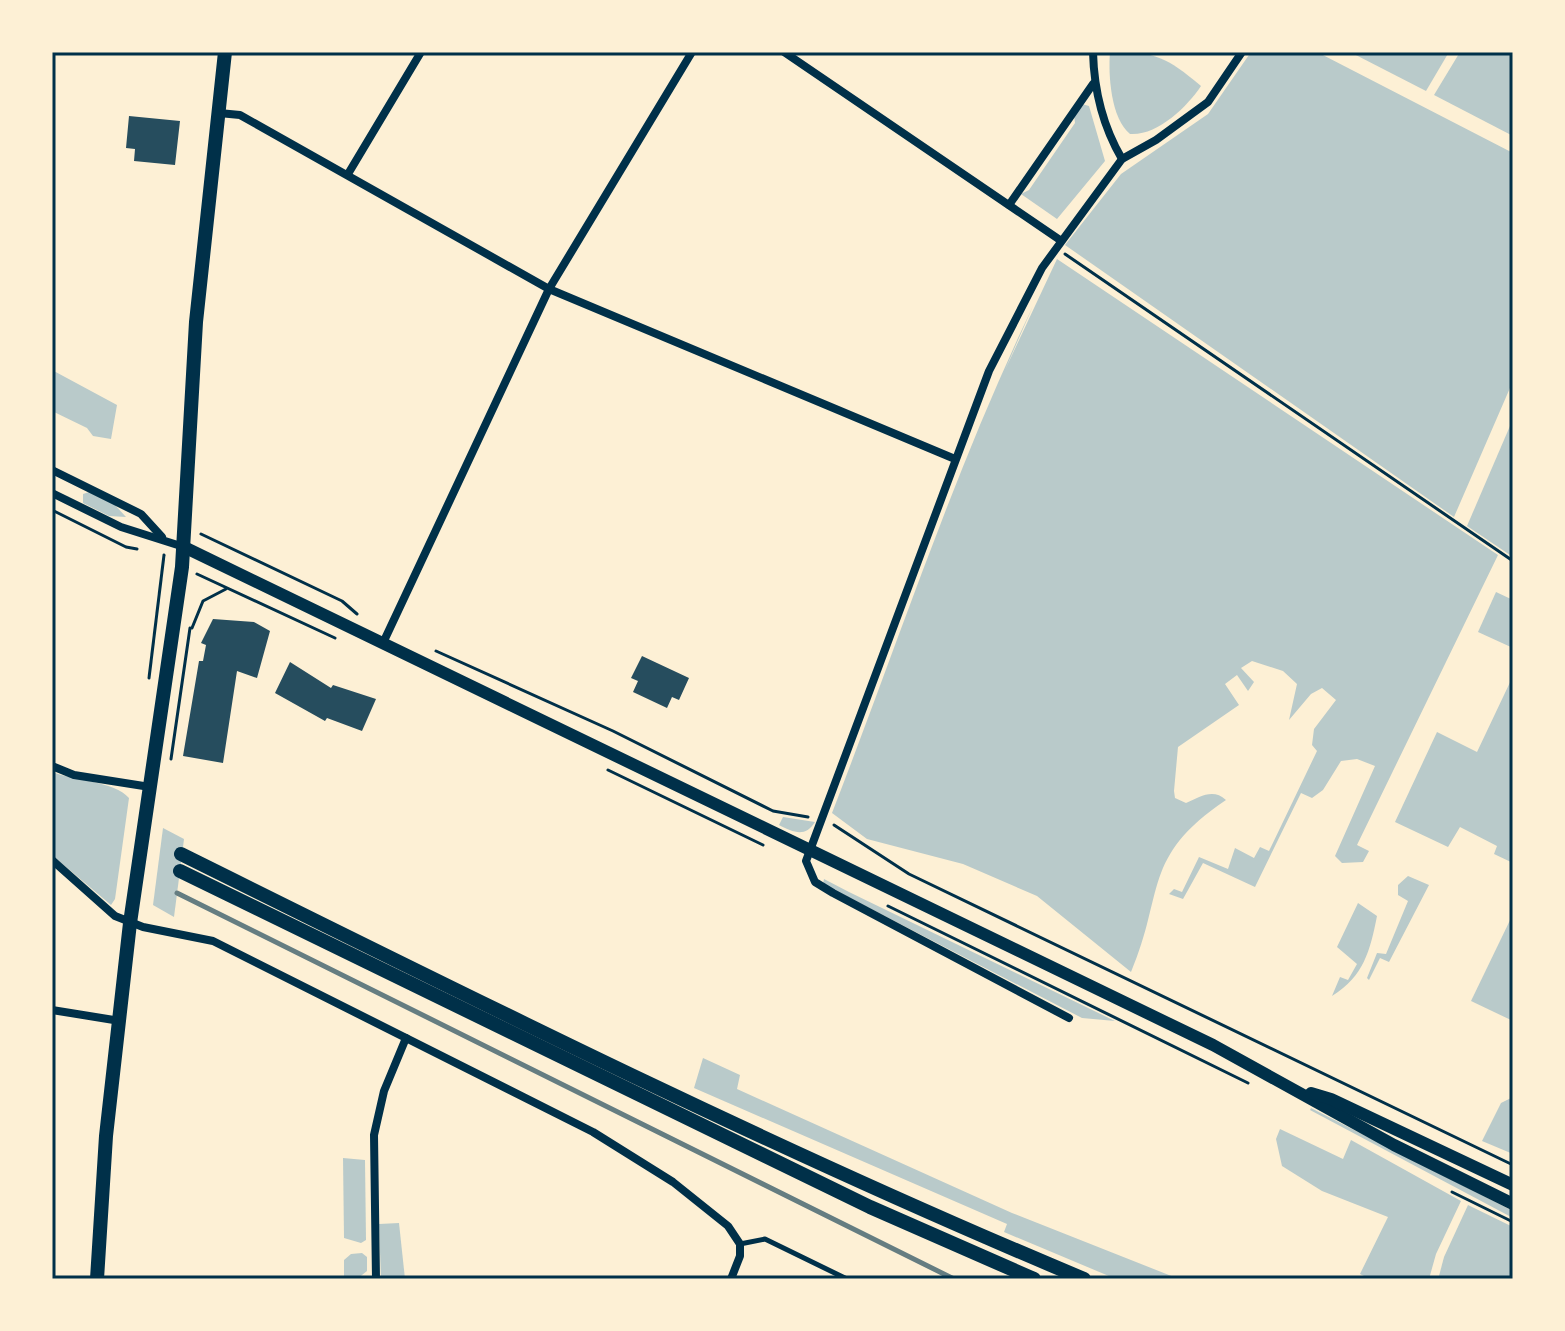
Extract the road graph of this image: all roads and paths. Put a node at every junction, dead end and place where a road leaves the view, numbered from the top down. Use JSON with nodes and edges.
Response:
{"nodes":[{"id":1,"x":225,"y":52,"type":"edge"},
{"id":2,"x":421,"y":52,"type":"edge"},
{"id":3,"x":692,"y":52,"type":"edge"},
{"id":4,"x":784,"y":52,"type":"edge"},
{"id":5,"x":1093,"y":52,"type":"edge"},
{"id":6,"x":1242,"y":52,"type":"edge"},
{"id":7,"x":1093,"y":84,"type":"junction"},
{"id":8,"x":219,"y":113,"type":"junction"},
{"id":9,"x":1122,"y":159,"type":"junction"},
{"id":10,"x":348,"y":174,"type":"junction"},
{"id":11,"x":1009,"y":205,"type":"junction"},
{"id":12,"x":1058,"y":244,"type":"junction"},
{"id":13,"x":549,"y":289,"type":"junction"},
{"id":14,"x":955,"y":459,"type":"junction"},
{"id":15,"x":52,"y":470,"type":"edge"},
{"id":16,"x":74,"y":481,"type":"junction"},
{"id":17,"x":52,"y":493,"type":"edge"},
{"id":18,"x":65,"y":499,"type":"junction"},
{"id":19,"x":52,"y":510,"type":"edge"},
{"id":20,"x":184,"y":526,"type":"junction"},
{"id":21,"x":163,"y":538,"type":"junction"},
{"id":22,"x":184,"y":547,"type":"junction"},
{"id":23,"x":137,"y":549,"type":"dead end"},
{"id":24,"x":157,"y":553,"type":"dead end"},
{"id":25,"x":164,"y":558,"type":"dead end"},
{"id":26,"x":1513,"y":561,"type":"edge"},
{"id":27,"x":182,"y":567,"type":"junction"},
{"id":28,"x":229,"y":588,"type":"junction"},
{"id":29,"x":361,"y":617,"type":"dead end"},
{"id":30,"x":190,"y":632,"type":"dead end"},
{"id":31,"x":337,"y":639,"type":"dead end"},
{"id":32,"x":383,"y":643,"type":"junction"},
{"id":33,"x":430,"y":648,"type":"dead end"},
{"id":34,"x":52,"y":766,"type":"edge"},
{"id":35,"x":602,"y":767,"type":"dead end"},
{"id":36,"x":150,"y":787,"type":"junction"},
{"id":37,"x":821,"y":820,"type":"junction"},
{"id":38,"x":768,"y":847,"type":"dead end"},
{"id":39,"x":810,"y":849,"type":"junction"},
{"id":40,"x":181,"y":854,"type":"dead end"},
{"id":41,"x":52,"y":860,"type":"edge"},
{"id":42,"x":180,"y":871,"type":"dead end"},
{"id":43,"x":879,"y":902,"type":"dead end"},
{"id":44,"x":130,"y":923,"type":"junction"},
{"id":45,"x":52,"y":1010,"type":"edge"},
{"id":46,"x":1069,"y":1018,"type":"dead end"},
{"id":47,"x":113,"y":1020,"type":"junction"},
{"id":48,"x":406,"y":1038,"type":"junction"},
{"id":49,"x":1258,"y":1087,"type":"dead end"},
{"id":50,"x":1300,"y":1090,"type":"junction"},
{"id":51,"x":1513,"y":1165,"type":"edge"},
{"id":52,"x":1513,"y":1185,"type":"edge"},
{"id":53,"x":1441,"y":1186,"type":"dead end"},
{"id":54,"x":1513,"y":1204,"type":"edge"},
{"id":55,"x":1513,"y":1222,"type":"edge"},
{"id":56,"x":740,"y":1244,"type":"junction"},
{"id":57,"x":97,"y":1279,"type":"edge"},
{"id":58,"x":376,"y":1279,"type":"edge"},
{"id":59,"x":731,"y":1279,"type":"edge"},
{"id":60,"x":847,"y":1279,"type":"edge"},
{"id":61,"x":1034,"y":1279,"type":"edge"},
{"id":62,"x":1084,"y":1279,"type":"edge"}],
"edges":[{"from":1,"to":8,"type":"main road"},
{"from":2,"to":10,"type":"street"},
{"from":3,"to":13,"type":"street"},
{"from":4,"to":11,"type":"street"},
{"from":5,"to":7,"type":"street"},
{"from":6,"to":9,"type":"street"},
{"from":7,"to":9,"type":"street"},
{"from":7,"to":11,"type":"street"},
{"from":8,"to":10,"type":"street"},
{"from":8,"to":20,"type":"main road"},
{"from":9,"to":12,"type":"street"},
{"from":10,"to":13,"type":"street"},
{"from":11,"to":12,"type":"street"},
{"from":12,"to":14,"type":"street"},
{"from":12,"to":26,"type":"path"},
{"from":13,"to":14,"type":"street"},
{"from":13,"to":32,"type":"street"},
{"from":14,"to":37,"type":"street"},
{"from":15,"to":16,"type":"street"},
{"from":16,"to":18,"type":"street"},
{"from":16,"to":21,"type":"street"},
{"from":17,"to":18,"type":"street"},
{"from":18,"to":21,"type":"street"},
{"from":19,"to":23,"type":"path"},
{"from":20,"to":22,"type":"main road"},
{"from":20,"to":29,"type":"path"},
{"from":21,"to":22,"type":"street"},
{"from":22,"to":27,"type":"main road"},
{"from":22,"to":32,"type":"street"},
{"from":24,"to":25,"type":"path"},
{"from":27,"to":28,"type":"path"},
{"from":27,"to":36,"type":"main road"},
{"from":28,"to":30,"type":"path"},
{"from":28,"to":31,"type":"path"},
{"from":32,"to":39,"type":"street"},
{"from":33,"to":37,"type":"path"},
{"from":34,"to":36,"type":"street"},
{"from":35,"to":38,"type":"path"},
{"from":36,"to":44,"type":"main road"},
{"from":37,"to":39,"type":"street"},
{"from":37,"to":51,"type":"path"},
{"from":39,"to":46,"type":"street"},
{"from":39,"to":50,"type":"street"},
{"from":40,"to":62,"type":"main road"},
{"from":41,"to":44,"type":"street"},
{"from":42,"to":61,"type":"main road"},
{"from":43,"to":49,"type":"path"},
{"from":44,"to":47,"type":"main road"},
{"from":44,"to":48,"type":"street"},
{"from":45,"to":47,"type":"street"},
{"from":47,"to":57,"type":"main road"},
{"from":48,"to":56,"type":"street"},
{"from":48,"to":58,"type":"street"},
{"from":50,"to":52,"type":"street"},
{"from":50,"to":54,"type":"street"},
{"from":53,"to":55,"type":"path"},
{"from":56,"to":59,"type":"street"},
{"from":56,"to":60,"type":"lane"}]}
